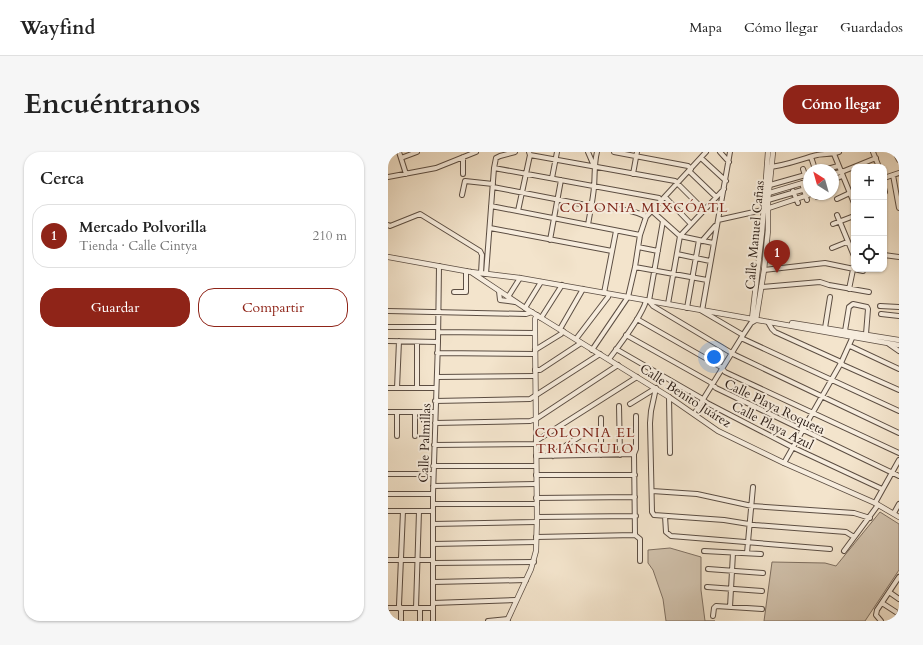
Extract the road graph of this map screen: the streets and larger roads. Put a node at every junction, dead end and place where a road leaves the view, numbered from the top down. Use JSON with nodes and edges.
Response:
{"nodes":[{"id":1,"x":399,"y":152,"type":"edge"},
{"id":2,"x":417,"y":152,"type":"edge"},
{"id":3,"x":476,"y":152,"type":"edge"},
{"id":4,"x":515,"y":152,"type":"edge"},
{"id":5,"x":557,"y":152,"type":"edge"},
{"id":6,"x":588,"y":152,"type":"edge"},
{"id":7,"x":597,"y":152,"type":"edge"},
{"id":8,"x":614,"y":152,"type":"edge"},
{"id":9,"x":706,"y":152,"type":"edge"},
{"id":10,"x":720,"y":152,"type":"edge"},
{"id":11,"x":730,"y":152,"type":"edge"},
{"id":12,"x":768,"y":152,"type":"edge"},
{"id":13,"x":773,"y":152,"type":"edge"},
{"id":14,"x":839,"y":152,"type":"edge"},
{"id":15,"x":873,"y":152,"type":"edge"},
{"id":16,"x":896,"y":152,"type":"edge"},
{"id":17,"x":531,"y":153,"type":"edge"},
{"id":18,"x":636,"y":154,"type":"edge"},
{"id":19,"x":834,"y":154,"type":"junction"},
{"id":20,"x":811,"y":157,"type":"junction"},
{"id":21,"x":401,"y":158,"type":"junction"},
{"id":22,"x":463,"y":158,"type":"junction"},
{"id":23,"x":701,"y":158,"type":"junction"},
{"id":24,"x":876,"y":158,"type":"junction"},
{"id":25,"x":556,"y":159,"type":"junction"},
{"id":26,"x":899,"y":160,"type":"edge"},
{"id":27,"x":729,"y":162,"type":"junction"},
{"id":28,"x":813,"y":164,"type":"edge"},
{"id":29,"x":837,"y":164,"type":"edge"},
{"id":30,"x":878,"y":164,"type":"edge"},
{"id":31,"x":594,"y":166,"type":"junction"},
{"id":32,"x":769,"y":167,"type":"junction"},
{"id":33,"x":494,"y":168,"type":"junction"},
{"id":34,"x":690,"y":170,"type":"junction"},
{"id":35,"x":840,"y":171,"type":"joint"},
{"id":36,"x":899,"y":173,"type":"edge"},
{"id":37,"x":406,"y":174,"type":"junction"},
{"id":38,"x":463,"y":174,"type":"dead end"},
{"id":39,"x":526,"y":174,"type":"junction"},
{"id":40,"x":633,"y":174,"type":"junction"},
{"id":41,"x":893,"y":175,"type":"junction"},
{"id":42,"x":388,"y":176,"type":"edge"},
{"id":43,"x":803,"y":176,"type":"edge"},
{"id":44,"x":842,"y":176,"type":"junction"},
{"id":45,"x":839,"y":177,"type":"edge"},
{"id":46,"x":887,"y":177,"type":"edge"},
{"id":47,"x":552,"y":178,"type":"junction"},
{"id":48,"x":561,"y":180,"type":"junction"},
{"id":49,"x":785,"y":181,"type":"junction"},
{"id":50,"x":726,"y":182,"type":"junction"},
{"id":51,"x":802,"y":183,"type":"joint"},
{"id":52,"x":678,"y":184,"type":"junction"},
{"id":53,"x":770,"y":185,"type":"junction"},
{"id":54,"x":493,"y":186,"type":"junction"},
{"id":55,"x":594,"y":186,"type":"junction"},
{"id":56,"x":792,"y":186,"type":"junction"},
{"id":57,"x":803,"y":186,"type":"edge"},
{"id":58,"x":787,"y":187,"type":"junction"},
{"id":59,"x":724,"y":189,"type":"junction"},
{"id":60,"x":803,"y":190,"type":"edge"},
{"id":61,"x":851,"y":190,"type":"edge"},
{"id":62,"x":523,"y":192,"type":"junction"},
{"id":63,"x":851,"y":192,"type":"edge"},
{"id":64,"x":769,"y":193,"type":"junction"},
{"id":65,"x":794,"y":193,"type":"junction"},
{"id":66,"x":462,"y":195,"type":"dead end"},
{"id":67,"x":665,"y":197,"type":"junction"},
{"id":68,"x":716,"y":197,"type":"junction"},
{"id":69,"x":839,"y":198,"type":"edge"},
{"id":70,"x":558,"y":199,"type":"junction"},
{"id":71,"x":803,"y":199,"type":"edge"},
{"id":72,"x":768,"y":200,"type":"junction"},
{"id":73,"x":662,"y":201,"type":"junction"},
{"id":74,"x":797,"y":201,"type":"junction"},
{"id":75,"x":491,"y":206,"type":"junction"},
{"id":76,"x":592,"y":206,"type":"junction"},
{"id":77,"x":899,"y":208,"type":"edge"},
{"id":78,"x":765,"y":209,"type":"junction"},
{"id":79,"x":704,"y":210,"type":"junction"},
{"id":80,"x":518,"y":211,"type":"junction"},
{"id":81,"x":652,"y":211,"type":"junction"},
{"id":82,"x":837,"y":215,"type":"dead end"},
{"id":83,"x":646,"y":217,"type":"junction"},
{"id":84,"x":851,"y":217,"type":"edge"},
{"id":85,"x":554,"y":218,"type":"junction"},
{"id":86,"x":663,"y":221,"type":"junction"},
{"id":87,"x":839,"y":222,"type":"junction"},
{"id":88,"x":717,"y":223,"type":"junction"},
{"id":89,"x":691,"y":224,"type":"junction"},
{"id":90,"x":833,"y":224,"type":"dead end"},
{"id":91,"x":388,"y":225,"type":"edge"},
{"id":92,"x":588,"y":225,"type":"junction"},
{"id":93,"x":490,"y":228,"type":"junction"},
{"id":94,"x":616,"y":231,"type":"junction"},
{"id":95,"x":640,"y":235,"type":"junction"},
{"id":96,"x":680,"y":236,"type":"junction"},
{"id":97,"x":550,"y":240,"type":"junction"},
{"id":98,"x":700,"y":240,"type":"junction"},
{"id":99,"x":847,"y":242,"type":"junction"},
{"id":100,"x":713,"y":243,"type":"junction"},
{"id":101,"x":638,"y":247,"type":"junction"},
{"id":102,"x":832,"y":248,"type":"dead end"},
{"id":103,"x":851,"y":250,"type":"edge"},
{"id":104,"x":612,"y":251,"type":"junction"},
{"id":105,"x":658,"y":251,"type":"junction"},
{"id":106,"x":677,"y":254,"type":"junction"},
{"id":107,"x":388,"y":256,"type":"edge"},
{"id":108,"x":887,"y":256,"type":"edge"},
{"id":109,"x":899,"y":257,"type":"edge"},
{"id":110,"x":696,"y":258,"type":"junction"},
{"id":111,"x":710,"y":261,"type":"junction"},
{"id":112,"x":439,"y":266,"type":"junction"},
{"id":113,"x":635,"y":267,"type":"junction"},
{"id":114,"x":851,"y":268,"type":"edge"},
{"id":115,"x":655,"y":270,"type":"junction"},
{"id":116,"x":764,"y":270,"type":"junction"},
{"id":117,"x":469,"y":271,"type":"junction"},
{"id":118,"x":853,"y":272,"type":"edge"},
{"id":119,"x":484,"y":273,"type":"junction"},
{"id":120,"x":673,"y":274,"type":"junction"},
{"id":121,"x":520,"y":278,"type":"junction"},
{"id":122,"x":692,"y":278,"type":"junction"},
{"id":123,"x":707,"y":280,"type":"junction"},
{"id":124,"x":541,"y":282,"type":"junction"},
{"id":125,"x":562,"y":285,"type":"junction"},
{"id":126,"x":761,"y":287,"type":"junction"},
{"id":127,"x":583,"y":289,"type":"junction"},
{"id":128,"x":849,"y":289,"type":"junction"},
{"id":129,"x":499,"y":291,"type":"junction"},
{"id":130,"x":454,"y":292,"type":"dead end"},
{"id":131,"x":869,"y":292,"type":"dead end"},
{"id":132,"x":606,"y":294,"type":"junction"},
{"id":133,"x":508,"y":297,"type":"junction"},
{"id":134,"x":628,"y":297,"type":"junction"},
{"id":135,"x":830,"y":297,"type":"dead end"},
{"id":136,"x":648,"y":301,"type":"junction"},
{"id":137,"x":516,"y":302,"type":"junction"},
{"id":138,"x":668,"y":304,"type":"junction"},
{"id":139,"x":880,"y":306,"type":"dead end"},
{"id":140,"x":525,"y":308,"type":"junction"},
{"id":141,"x":687,"y":308,"type":"junction"},
{"id":142,"x":899,"y":308,"type":"edge"},
{"id":143,"x":388,"y":311,"type":"edge"},
{"id":144,"x":702,"y":311,"type":"junction"},
{"id":145,"x":438,"y":313,"type":"junction"},
{"id":146,"x":881,"y":314,"type":"dead end"},
{"id":147,"x":537,"y":315,"type":"junction"},
{"id":148,"x":899,"y":316,"type":"edge"},
{"id":149,"x":637,"y":319,"type":"junction"},
{"id":150,"x":752,"y":319,"type":"junction"},
{"id":151,"x":768,"y":322,"type":"junction"},
{"id":152,"x":788,"y":324,"type":"junction"},
{"id":153,"x":388,"y":327,"type":"edge"},
{"id":154,"x":438,"y":327,"type":"junction"},
{"id":155,"x":817,"y":328,"type":"junction"},
{"id":156,"x":825,"y":328,"type":"junction"},
{"id":157,"x":562,"y":330,"type":"junction"},
{"id":158,"x":845,"y":331,"type":"junction"},
{"id":159,"x":438,"y":332,"type":"junction"},
{"id":160,"x":535,"y":333,"type":"junction"},
{"id":161,"x":866,"y":334,"type":"junction"},
{"id":162,"x":626,"y":335,"type":"junction"},
{"id":163,"x":854,"y":335,"type":"junction"},
{"id":164,"x":742,"y":337,"type":"junction"},
{"id":165,"x":576,"y":339,"type":"junction"},
{"id":166,"x":899,"y":340,"type":"edge"},
{"id":167,"x":388,"y":341,"type":"edge"},
{"id":168,"x":398,"y":341,"type":"junction"},
{"id":169,"x":417,"y":342,"type":"junction"},
{"id":170,"x":438,"y":342,"type":"junction"},
{"id":171,"x":581,"y":343,"type":"junction"},
{"id":172,"x":889,"y":344,"type":"junction"},
{"id":173,"x":899,"y":345,"type":"edge"},
{"id":174,"x":850,"y":346,"type":"junction"},
{"id":175,"x":616,"y":349,"type":"junction"},
{"id":176,"x":592,"y":350,"type":"junction"},
{"id":177,"x":899,"y":351,"type":"edge"},
{"id":178,"x":535,"y":352,"type":"junction"},
{"id":179,"x":732,"y":353,"type":"junction"},
{"id":180,"x":437,"y":354,"type":"junction"},
{"id":181,"x":600,"y":354,"type":"junction"},
{"id":182,"x":609,"y":359,"type":"junction"},
{"id":183,"x":841,"y":363,"type":"junction"},
{"id":184,"x":618,"y":365,"type":"junction"},
{"id":185,"x":899,"y":369,"type":"edge"},
{"id":186,"x":535,"y":370,"type":"junction"},
{"id":187,"x":722,"y":370,"type":"junction"},
{"id":188,"x":535,"y":376,"type":"junction"},
{"id":189,"x":436,"y":377,"type":"junction"},
{"id":190,"x":637,"y":377,"type":"junction"},
{"id":191,"x":831,"y":380,"type":"junction"},
{"id":192,"x":712,"y":385,"type":"junction"},
{"id":193,"x":388,"y":388,"type":"edge"},
{"id":194,"x":397,"y":388,"type":"junction"},
{"id":195,"x":417,"y":388,"type":"junction"},
{"id":196,"x":436,"y":388,"type":"junction"},
{"id":197,"x":656,"y":388,"type":"junction"},
{"id":198,"x":899,"y":390,"type":"edge"},
{"id":199,"x":669,"y":396,"type":"junction"},
{"id":200,"x":822,"y":396,"type":"junction"},
{"id":201,"x":536,"y":397,"type":"junction"},
{"id":202,"x":704,"y":400,"type":"junction"},
{"id":203,"x":435,"y":402,"type":"junction"},
{"id":204,"x":630,"y":404,"type":"dead end"},
{"id":205,"x":619,"y":406,"type":"dead end"},
{"id":206,"x":899,"y":411,"type":"edge"},
{"id":207,"x":388,"y":412,"type":"edge"},
{"id":208,"x":397,"y":412,"type":"junction"},
{"id":209,"x":415,"y":412,"type":"junction"},
{"id":210,"x":435,"y":412,"type":"junction"},
{"id":211,"x":694,"y":414,"type":"junction"},
{"id":212,"x":812,"y":414,"type":"junction"},
{"id":213,"x":636,"y":416,"type":"dead end"},
{"id":214,"x":601,"y":418,"type":"dead end"},
{"id":215,"x":536,"y":419,"type":"junction"},
{"id":216,"x":435,"y":423,"type":"junction"},
{"id":217,"x":590,"y":430,"type":"dead end"},
{"id":218,"x":802,"y":430,"type":"junction"},
{"id":219,"x":899,"y":433,"type":"edge"},
{"id":220,"x":397,"y":436,"type":"dead end"},
{"id":221,"x":415,"y":436,"type":"dead end"},
{"id":222,"x":536,"y":443,"type":"junction"},
{"id":223,"x":434,"y":445,"type":"junction"},
{"id":224,"x":792,"y":447,"type":"junction"},
{"id":225,"x":670,"y":453,"type":"dead end"},
{"id":226,"x":899,"y":453,"type":"edge"},
{"id":227,"x":634,"y":454,"type":"junction"},
{"id":228,"x":601,"y":455,"type":"junction"},
{"id":229,"x":620,"y":455,"type":"junction"},
{"id":230,"x":536,"y":456,"type":"junction"},
{"id":231,"x":553,"y":456,"type":"junction"},
{"id":232,"x":899,"y":460,"type":"edge"},
{"id":233,"x":784,"y":464,"type":"junction"},
{"id":234,"x":433,"y":466,"type":"junction"},
{"id":235,"x":536,"y":466,"type":"junction"},
{"id":236,"x":891,"y":473,"type":"junction"},
{"id":237,"x":388,"y":474,"type":"edge"},
{"id":238,"x":433,"y":474,"type":"junction"},
{"id":239,"x":536,"y":475,"type":"junction"},
{"id":240,"x":635,"y":475,"type":"junction"},
{"id":241,"x":899,"y":476,"type":"edge"},
{"id":242,"x":536,"y":484,"type":"junction"},
{"id":243,"x":433,"y":486,"type":"junction"},
{"id":244,"x":753,"y":487,"type":"dead end"},
{"id":245,"x":882,"y":489,"type":"junction"},
{"id":246,"x":652,"y":491,"type":"junction"},
{"id":247,"x":388,"y":494,"type":"edge"},
{"id":248,"x":433,"y":494,"type":"junction"},
{"id":249,"x":635,"y":497,"type":"junction"},
{"id":250,"x":536,"y":498,"type":"junction"},
{"id":251,"x":433,"y":504,"type":"junction"},
{"id":252,"x":536,"y":504,"type":"junction"},
{"id":253,"x":876,"y":504,"type":"junction"},
{"id":254,"x":899,"y":504,"type":"edge"},
{"id":255,"x":752,"y":506,"type":"junction"},
{"id":256,"x":388,"y":511,"type":"edge"},
{"id":257,"x":403,"y":511,"type":"junction"},
{"id":258,"x":419,"y":511,"type":"junction"},
{"id":259,"x":433,"y":511,"type":"junction"},
{"id":260,"x":894,"y":514,"type":"junction"},
{"id":261,"x":636,"y":516,"type":"junction"},
{"id":262,"x":665,"y":516,"type":"junction"},
{"id":263,"x":899,"y":517,"type":"edge"},
{"id":264,"x":870,"y":518,"type":"junction"},
{"id":265,"x":537,"y":520,"type":"junction"},
{"id":266,"x":433,"y":524,"type":"junction"},
{"id":267,"x":750,"y":524,"type":"junction"},
{"id":268,"x":636,"y":535,"type":"junction"},
{"id":269,"x":854,"y":537,"type":"junction"},
{"id":270,"x":536,"y":540,"type":"junction"},
{"id":271,"x":748,"y":542,"type":"junction"},
{"id":272,"x":433,"y":544,"type":"junction"},
{"id":273,"x":830,"y":549,"type":"dead end"},
{"id":274,"x":704,"y":551,"type":"dead end"},
{"id":275,"x":844,"y":551,"type":"dead end"},
{"id":276,"x":733,"y":553,"type":"junction"},
{"id":277,"x":747,"y":553,"type":"junction"},
{"id":278,"x":761,"y":554,"type":"dead end"},
{"id":279,"x":388,"y":560,"type":"edge"},
{"id":280,"x":402,"y":560,"type":"junction"},
{"id":281,"x":417,"y":560,"type":"junction"},
{"id":282,"x":640,"y":561,"type":"dead end"},
{"id":283,"x":433,"y":562,"type":"junction"},
{"id":284,"x":534,"y":562,"type":"junction"},
{"id":285,"x":708,"y":569,"type":"dead end"},
{"id":286,"x":732,"y":570,"type":"junction"},
{"id":287,"x":762,"y":572,"type":"dead end"},
{"id":288,"x":899,"y":577,"type":"edge"},
{"id":289,"x":526,"y":580,"type":"junction"},
{"id":290,"x":433,"y":582,"type":"junction"},
{"id":291,"x":898,"y":583,"type":"edge"},
{"id":292,"x":707,"y":587,"type":"dead end"},
{"id":293,"x":731,"y":589,"type":"junction"},
{"id":294,"x":762,"y":591,"type":"dead end"},
{"id":295,"x":889,"y":592,"type":"junction"},
{"id":296,"x":899,"y":599,"type":"edge"},
{"id":297,"x":516,"y":600,"type":"junction"},
{"id":298,"x":882,"y":603,"type":"junction"},
{"id":299,"x":433,"y":606,"type":"junction"},
{"id":300,"x":730,"y":607,"type":"junction"},
{"id":301,"x":388,"y":608,"type":"edge"},
{"id":302,"x":400,"y":608,"type":"junction"},
{"id":303,"x":418,"y":608,"type":"junction"},
{"id":304,"x":762,"y":609,"type":"dead end"},
{"id":305,"x":899,"y":615,"type":"edge"},
{"id":306,"x":713,"y":616,"type":"dead end"},
{"id":307,"x":507,"y":620,"type":"edge"},
{"id":308,"x":401,"y":621,"type":"edge"},
{"id":309,"x":420,"y":621,"type":"edge"},
{"id":310,"x":434,"y":621,"type":"edge"},
{"id":311,"x":488,"y":621,"type":"edge"},
{"id":312,"x":881,"y":621,"type":"edge"},
{"id":313,"x":895,"y":621,"type":"edge"}],
"edges":[{"from":1,"to":21,"type":"street"},
{"from":2,"to":21,"type":"street"},
{"from":3,"to":22,"type":"street"},
{"from":4,"to":33,"type":"street"},
{"from":5,"to":25,"type":"street"},
{"from":6,"to":31,"type":"street"},
{"from":7,"to":31,"type":"street"},
{"from":8,"to":18,"type":"street"},
{"from":9,"to":23,"type":"street"},
{"from":10,"to":27,"type":"street"},
{"from":11,"to":27,"type":"street"},
{"from":12,"to":32,"type":"street","name":"Calle Manuel Cañas"},
{"from":13,"to":32,"type":"street","name":"Calle Manuel Cañas"},
{"from":14,"to":19,"type":"street"},
{"from":15,"to":24,"type":"street"},
{"from":16,"to":26,"type":"street"},
{"from":17,"to":25,"type":"street"},
{"from":17,"to":39,"type":"street"},
{"from":18,"to":34,"type":"street"},
{"from":18,"to":40,"type":"street"},
{"from":19,"to":20,"type":"street"},
{"from":19,"to":29,"type":"street"},
{"from":20,"to":28,"type":"street"},
{"from":20,"to":32,"type":"street"},
{"from":21,"to":37,"type":"street"},
{"from":22,"to":37,"type":"street"},
{"from":22,"to":38,"type":"street"},
{"from":23,"to":34,"type":"street"},
{"from":23,"to":50,"type":"street"},
{"from":24,"to":30,"type":"street"},
{"from":24,"to":35,"type":"street"},
{"from":25,"to":31,"type":"street"},
{"from":25,"to":47,"type":"street"},
{"from":27,"to":50,"type":"street"},
{"from":31,"to":40,"type":"street"},
{"from":31,"to":55,"type":"street"},
{"from":32,"to":53,"type":"street","name":"Calle Manuel Cañas"},
{"from":32,"to":78,"type":"street","name":"Calle Manuel Cañas"},
{"from":33,"to":39,"type":"street"},
{"from":33,"to":54,"type":"street"},
{"from":34,"to":52,"type":"street"},
{"from":34,"to":68,"type":"street"},
{"from":35,"to":44,"type":"street"},
{"from":36,"to":41,"type":"street"},
{"from":37,"to":42,"type":"street"},
{"from":39,"to":47,"type":"street"},
{"from":39,"to":62,"type":"street"},
{"from":40,"to":52,"type":"street"},
{"from":41,"to":46,"type":"street"},
{"from":41,"to":77,"type":"street"},
{"from":43,"to":49,"type":"street"},
{"from":44,"to":45,"type":"street"},
{"from":44,"to":61,"type":"street"},
{"from":47,"to":48,"type":"street"},
{"from":48,"to":55,"type":"street"},
{"from":48,"to":70,"type":"street"},
{"from":49,"to":53,"type":"street"},
{"from":49,"to":58,"type":"street"},
{"from":50,"to":59,"type":"street"},
{"from":51,"to":56,"type":"street"},
{"from":51,"to":57,"type":"street"},
{"from":52,"to":67,"type":"street"},
{"from":52,"to":79,"type":"street"},
{"from":53,"to":64,"type":"street","name":"Calle Manuel Cañas"},
{"from":54,"to":62,"type":"street"},
{"from":54,"to":66,"type":"street"},
{"from":54,"to":75,"type":"street"},
{"from":55,"to":73,"type":"street"},
{"from":55,"to":76,"type":"street"},
{"from":56,"to":58,"type":"street"},
{"from":56,"to":65,"type":"street"},
{"from":58,"to":64,"type":"street"},
{"from":59,"to":68,"type":"street"},
{"from":59,"to":88,"type":"street"},
{"from":60,"to":65,"type":"street"},
{"from":62,"to":70,"type":"street"},
{"from":62,"to":80,"type":"street"},
{"from":63,"to":69,"type":"street"},
{"from":64,"to":72,"type":"street","name":"Calle Manuel Cañas"},
{"from":65,"to":72,"type":"street"},
{"from":65,"to":74,"type":"street"},
{"from":67,"to":73,"type":"street"},
{"from":67,"to":89,"type":"street"},
{"from":68,"to":79,"type":"street"},
{"from":70,"to":76,"type":"street"},
{"from":70,"to":85,"type":"street"},
{"from":71,"to":74,"type":"street"},
{"from":72,"to":78,"type":"street","name":"Calle Manuel Cañas"},
{"from":73,"to":81,"type":"street"},
{"from":74,"to":78,"type":"street"},
{"from":75,"to":80,"type":"street"},
{"from":75,"to":93,"type":"street"},
{"from":76,"to":83,"type":"street"},
{"from":76,"to":92,"type":"street"},
{"from":78,"to":88,"type":"street"},
{"from":78,"to":116,"type":"street","name":"Calle Manuel Cañas"},
{"from":78,"to":150,"type":"street","name":"Calle Manuel Cañas"},
{"from":79,"to":89,"type":"street"},
{"from":80,"to":85,"type":"street"},
{"from":81,"to":83,"type":"street"},
{"from":81,"to":86,"type":"street"},
{"from":82,"to":87,"type":"street"},
{"from":83,"to":95,"type":"street"},
{"from":84,"to":87,"type":"street"},
{"from":85,"to":92,"type":"street"},
{"from":85,"to":97,"type":"street"},
{"from":86,"to":96,"type":"street"},
{"from":86,"to":105,"type":"street"},
{"from":87,"to":90,"type":"street"},
{"from":87,"to":99,"type":"street"},
{"from":88,"to":98,"type":"street"},
{"from":88,"to":100,"type":"street"},
{"from":89,"to":96,"type":"street"},
{"from":91,"to":119,"type":"street"},
{"from":92,"to":94,"type":"street"},
{"from":93,"to":97,"type":"street"},
{"from":93,"to":119,"type":"street"},
{"from":94,"to":95,"type":"street"},
{"from":94,"to":104,"type":"street"},
{"from":95,"to":101,"type":"street"},
{"from":96,"to":98,"type":"street"},
{"from":96,"to":106,"type":"street"},
{"from":97,"to":104,"type":"street"},
{"from":98,"to":100,"type":"street"},
{"from":98,"to":110,"type":"street"},
{"from":99,"to":102,"type":"street"},
{"from":99,"to":103,"type":"street"},
{"from":100,"to":111,"type":"street"},
{"from":101,"to":105,"type":"street"},
{"from":101,"to":113,"type":"street"},
{"from":104,"to":132,"type":"street"},
{"from":105,"to":115,"type":"street"},
{"from":106,"to":110,"type":"street"},
{"from":106,"to":120,"type":"street"},
{"from":107,"to":112,"type":"street","name":"Calle Benito Juárez"},
{"from":108,"to":109,"type":"street"},
{"from":110,"to":111,"type":"street"},
{"from":110,"to":122,"type":"street"},
{"from":111,"to":123,"type":"street"},
{"from":112,"to":117,"type":"street","name":"Calle Benito Juárez"},
{"from":112,"to":145,"type":"street","name":"Calle Palmillas"},
{"from":113,"to":115,"type":"street"},
{"from":113,"to":134,"type":"street"},
{"from":114,"to":116,"type":"street"},
{"from":115,"to":120,"type":"street"},
{"from":115,"to":136,"type":"street"},
{"from":116,"to":126,"type":"street","name":"Calle Manuel Cañas"},
{"from":117,"to":119,"type":"street","name":"Calle Benito Juárez"},
{"from":117,"to":129,"type":"street","name":"Calle Benito Juárez"},
{"from":117,"to":130,"type":"street"},
{"from":118,"to":128,"type":"street"},
{"from":119,"to":121,"type":"street","name":"Calle Benito Juárez"},
{"from":120,"to":122,"type":"street"},
{"from":120,"to":138,"type":"street"},
{"from":121,"to":124,"type":"street","name":"Calle Benito Juárez"},
{"from":121,"to":133,"type":"street"},
{"from":122,"to":123,"type":"street"},
{"from":122,"to":141,"type":"street"},
{"from":123,"to":144,"type":"street"},
{"from":124,"to":125,"type":"street","name":"Calle Benito Juárez"},
{"from":124,"to":140,"type":"street"},
{"from":125,"to":127,"type":"street","name":"Calle Benito Juárez"},
{"from":125,"to":147,"type":"street"},
{"from":126,"to":128,"type":"street"},
{"from":126,"to":150,"type":"street","name":"Calle Manuel Cañas"},
{"from":127,"to":132,"type":"street","name":"Calle Benito Juárez"},
{"from":127,"to":157,"type":"street"},
{"from":128,"to":131,"type":"street"},
{"from":129,"to":133,"type":"street","name":"Calle Benito Juárez"},
{"from":129,"to":137,"type":"street"},
{"from":132,"to":134,"type":"street","name":"Calle Benito Juárez"},
{"from":132,"to":165,"type":"street"},
{"from":133,"to":137,"type":"street","name":"Calle Benito Juárez"},
{"from":134,"to":136,"type":"street","name":"Calle Benito Juárez"},
{"from":134,"to":176,"type":"street"},
{"from":135,"to":156,"type":"street"},
{"from":136,"to":138,"type":"street","name":"Calle Benito Juárez"},
{"from":136,"to":149,"type":"street"},
{"from":136,"to":179,"type":"street"},
{"from":137,"to":140,"type":"street","name":"Calle Benito Juárez"},
{"from":138,"to":141,"type":"street","name":"Calle Benito Juárez"},
{"from":139,"to":142,"type":"street"},
{"from":140,"to":147,"type":"street","name":"Calle Benito Juárez"},
{"from":141,"to":144,"type":"street","name":"Calle Benito Juárez"},
{"from":143,"to":145,"type":"street"},
{"from":144,"to":150,"type":"street","name":"Calle Benito Juárez"},
{"from":144,"to":164,"type":"street"},
{"from":145,"to":147,"type":"street"},
{"from":145,"to":154,"type":"street","name":"Calle Palmillas"},
{"from":146,"to":148,"type":"street"},
{"from":147,"to":157,"type":"street","name":"Calle Benito Juárez"},
{"from":147,"to":160,"type":"street"},
{"from":149,"to":162,"type":"street"},
{"from":149,"to":187,"type":"street"},
{"from":150,"to":151,"type":"street"},
{"from":150,"to":152,"type":"street"},
{"from":150,"to":164,"type":"street"},
{"from":151,"to":152,"type":"street"},
{"from":151,"to":183,"type":"street"},
{"from":152,"to":155,"type":"street"},
{"from":153,"to":154,"type":"street"},
{"from":154,"to":159,"type":"street","name":"Calle Palmillas"},
{"from":155,"to":156,"type":"street"},
{"from":155,"to":163,"type":"street"},
{"from":156,"to":158,"type":"street"},
{"from":157,"to":165,"type":"street","name":"Calle Benito Juárez"},
{"from":157,"to":178,"type":"street"},
{"from":158,"to":161,"type":"street"},
{"from":158,"to":163,"type":"street"},
{"from":159,"to":160,"type":"street"},
{"from":159,"to":170,"type":"street","name":"Calle Palmillas"},
{"from":160,"to":178,"type":"street"},
{"from":161,"to":163,"type":"street"},
{"from":161,"to":166,"type":"street"},
{"from":162,"to":175,"type":"street"},
{"from":162,"to":192,"type":"street","name":"Calle Playa Roqueta"},
{"from":163,"to":172,"type":"street"},
{"from":163,"to":174,"type":"street"},
{"from":164,"to":179,"type":"street"},
{"from":164,"to":191,"type":"street"},
{"from":165,"to":171,"type":"street","name":"Calle Benito Juárez"},
{"from":167,"to":168,"type":"street"},
{"from":168,"to":169,"type":"street"},
{"from":168,"to":194,"type":"street"},
{"from":169,"to":170,"type":"street"},
{"from":169,"to":195,"type":"street"},
{"from":170,"to":180,"type":"street","name":"Calle Palmillas"},
{"from":171,"to":176,"type":"street","name":"Calle Benito Juárez"},
{"from":171,"to":186,"type":"street"},
{"from":172,"to":173,"type":"street"},
{"from":172,"to":177,"type":"street"},
{"from":174,"to":183,"type":"street"},
{"from":174,"to":185,"type":"street"},
{"from":175,"to":182,"type":"street"},
{"from":175,"to":202,"type":"street","name":"Calle Playa Azul"},
{"from":176,"to":181,"type":"street","name":"Calle Benito Juárez"},
{"from":178,"to":180,"type":"street"},
{"from":178,"to":186,"type":"street"},
{"from":179,"to":187,"type":"street"},
{"from":179,"to":200,"type":"street"},
{"from":180,"to":189,"type":"street","name":"Calle Palmillas"},
{"from":181,"to":182,"type":"street","name":"Calle Benito Juárez"},
{"from":181,"to":201,"type":"street"},
{"from":182,"to":184,"type":"street","name":"Calle Benito Juárez"},
{"from":183,"to":191,"type":"street"},
{"from":183,"to":198,"type":"street"},
{"from":184,"to":190,"type":"street","name":"Calle Benito Juárez"},
{"from":184,"to":215,"type":"street"},
{"from":186,"to":188,"type":"street"},
{"from":187,"to":192,"type":"street"},
{"from":187,"to":212,"type":"street"},
{"from":188,"to":189,"type":"street"},
{"from":188,"to":201,"type":"street"},
{"from":189,"to":196,"type":"street","name":"Calle Palmillas"},
{"from":190,"to":197,"type":"street","name":"Calle Benito Juárez"},
{"from":190,"to":222,"type":"street"},
{"from":191,"to":200,"type":"street"},
{"from":191,"to":206,"type":"street"},
{"from":192,"to":202,"type":"street"},
{"from":192,"to":218,"type":"street","name":"Calle Playa Roqueta"},
{"from":193,"to":194,"type":"street"},
{"from":194,"to":195,"type":"street"},
{"from":195,"to":196,"type":"street"},
{"from":196,"to":203,"type":"street","name":"Calle Palmillas"},
{"from":197,"to":199,"type":"street","name":"Calle Benito Juárez"},
{"from":197,"to":204,"type":"street"},
{"from":197,"to":246,"type":"street"},
{"from":199,"to":211,"type":"street","name":"Calle Benito Juárez"},
{"from":199,"to":225,"type":"street"},
{"from":200,"to":212,"type":"street"},
{"from":200,"to":219,"type":"street"},
{"from":201,"to":203,"type":"street"},
{"from":201,"to":215,"type":"street"},
{"from":202,"to":211,"type":"street"},
{"from":202,"to":224,"type":"street","name":"Calle Playa Azul"},
{"from":203,"to":210,"type":"street","name":"Calle Palmillas"},
{"from":205,"to":229,"type":"street"},
{"from":207,"to":208,"type":"street"},
{"from":208,"to":209,"type":"street"},
{"from":208,"to":220,"type":"street"},
{"from":209,"to":210,"type":"street"},
{"from":209,"to":221,"type":"street"},
{"from":210,"to":216,"type":"street","name":"Calle Palmillas"},
{"from":211,"to":233,"type":"street","name":"Calle Benito Juárez"},
{"from":212,"to":218,"type":"street"},
{"from":212,"to":226,"type":"street"},
{"from":213,"to":227,"type":"street"},
{"from":214,"to":228,"type":"street"},
{"from":215,"to":216,"type":"street"},
{"from":215,"to":222,"type":"street"},
{"from":216,"to":223,"type":"street","name":"Calle Palmillas"},
{"from":217,"to":231,"type":"street"},
{"from":218,"to":224,"type":"street"},
{"from":218,"to":236,"type":"street","name":"Calle Playa Roqueta"},
{"from":222,"to":223,"type":"street"},
{"from":222,"to":230,"type":"street"},
{"from":223,"to":234,"type":"street","name":"Calle Palmillas"},
{"from":224,"to":233,"type":"street"},
{"from":224,"to":245,"type":"street","name":"Calle Playa Azul"},
{"from":227,"to":229,"type":"street"},
{"from":227,"to":240,"type":"street"},
{"from":228,"to":229,"type":"street"},
{"from":228,"to":231,"type":"street"},
{"from":230,"to":231,"type":"street"},
{"from":230,"to":235,"type":"street"},
{"from":232,"to":236,"type":"street"},
{"from":233,"to":253,"type":"street","name":"Calle Benito Juárez"},
{"from":234,"to":235,"type":"street"},
{"from":234,"to":238,"type":"street","name":"Calle Palmillas"},
{"from":235,"to":239,"type":"street"},
{"from":236,"to":241,"type":"street","name":"Calle Playa Roqueta"},
{"from":236,"to":245,"type":"street"},
{"from":237,"to":238,"type":"street"},
{"from":238,"to":243,"type":"street","name":"Calle Palmillas"},
{"from":239,"to":240,"type":"street"},
{"from":239,"to":242,"type":"street"},
{"from":240,"to":249,"type":"street"},
{"from":242,"to":243,"type":"street"},
{"from":242,"to":250,"type":"street"},
{"from":243,"to":248,"type":"street","name":"Calle Palmillas"},
{"from":244,"to":255,"type":"street"},
{"from":245,"to":253,"type":"street"},
{"from":246,"to":255,"type":"street"},
{"from":246,"to":262,"type":"street"},
{"from":247,"to":248,"type":"street"},
{"from":248,"to":251,"type":"street","name":"Calle Palmillas"},
{"from":249,"to":250,"type":"street"},
{"from":249,"to":261,"type":"street"},
{"from":250,"to":252,"type":"street"},
{"from":251,"to":252,"type":"street"},
{"from":251,"to":259,"type":"street","name":"Calle Palmillas"},
{"from":252,"to":265,"type":"street"},
{"from":253,"to":260,"type":"street","name":"Calle Benito Juárez"},
{"from":253,"to":264,"type":"street"},
{"from":254,"to":260,"type":"street"},
{"from":255,"to":264,"type":"street"},
{"from":255,"to":267,"type":"street"},
{"from":256,"to":257,"type":"street"},
{"from":257,"to":258,"type":"street"},
{"from":257,"to":280,"type":"street"},
{"from":258,"to":259,"type":"street"},
{"from":258,"to":281,"type":"street"},
{"from":259,"to":266,"type":"street","name":"Calle Palmillas"},
{"from":260,"to":263,"type":"street","name":"Calle Benito Juárez"},
{"from":261,"to":265,"type":"street"},
{"from":261,"to":268,"type":"street"},
{"from":262,"to":267,"type":"street"},
{"from":262,"to":271,"type":"street"},
{"from":264,"to":269,"type":"street"},
{"from":265,"to":266,"type":"street"},
{"from":265,"to":270,"type":"street"},
{"from":266,"to":272,"type":"street","name":"Calle Palmillas"},
{"from":267,"to":269,"type":"street"},
{"from":267,"to":271,"type":"street"},
{"from":268,"to":270,"type":"street"},
{"from":268,"to":282,"type":"street"},
{"from":269,"to":275,"type":"street"},
{"from":270,"to":272,"type":"street"},
{"from":270,"to":284,"type":"street"},
{"from":271,"to":273,"type":"street"},
{"from":271,"to":277,"type":"street"},
{"from":272,"to":283,"type":"street","name":"Calle Palmillas"},
{"from":274,"to":276,"type":"street"},
{"from":276,"to":277,"type":"street"},
{"from":276,"to":286,"type":"street"},
{"from":277,"to":278,"type":"street"},
{"from":279,"to":280,"type":"street"},
{"from":280,"to":281,"type":"street"},
{"from":280,"to":302,"type":"street"},
{"from":281,"to":283,"type":"street"},
{"from":281,"to":303,"type":"street"},
{"from":283,"to":284,"type":"street"},
{"from":283,"to":290,"type":"street","name":"Calle Palmillas"},
{"from":284,"to":289,"type":"street"},
{"from":285,"to":286,"type":"street"},
{"from":286,"to":287,"type":"street"},
{"from":286,"to":293,"type":"street"},
{"from":288,"to":291,"type":"street"},
{"from":289,"to":290,"type":"street"},
{"from":289,"to":297,"type":"street"},
{"from":290,"to":299,"type":"street","name":"Calle Palmillas"},
{"from":291,"to":295,"type":"street"},
{"from":292,"to":293,"type":"street"},
{"from":293,"to":294,"type":"street"},
{"from":293,"to":300,"type":"street"},
{"from":295,"to":296,"type":"street"},
{"from":295,"to":298,"type":"street"},
{"from":297,"to":299,"type":"street"},
{"from":297,"to":307,"type":"street"},
{"from":298,"to":305,"type":"street"},
{"from":298,"to":312,"type":"street"},
{"from":299,"to":303,"type":"street"},
{"from":299,"to":310,"type":"street","name":"Calle Palmillas"},
{"from":300,"to":304,"type":"street"},
{"from":300,"to":306,"type":"street"},
{"from":301,"to":302,"type":"street"},
{"from":302,"to":303,"type":"street"},
{"from":302,"to":308,"type":"street"},
{"from":303,"to":309,"type":"street"},
{"from":305,"to":313,"type":"street"},
{"from":307,"to":311,"type":"street"}]}
